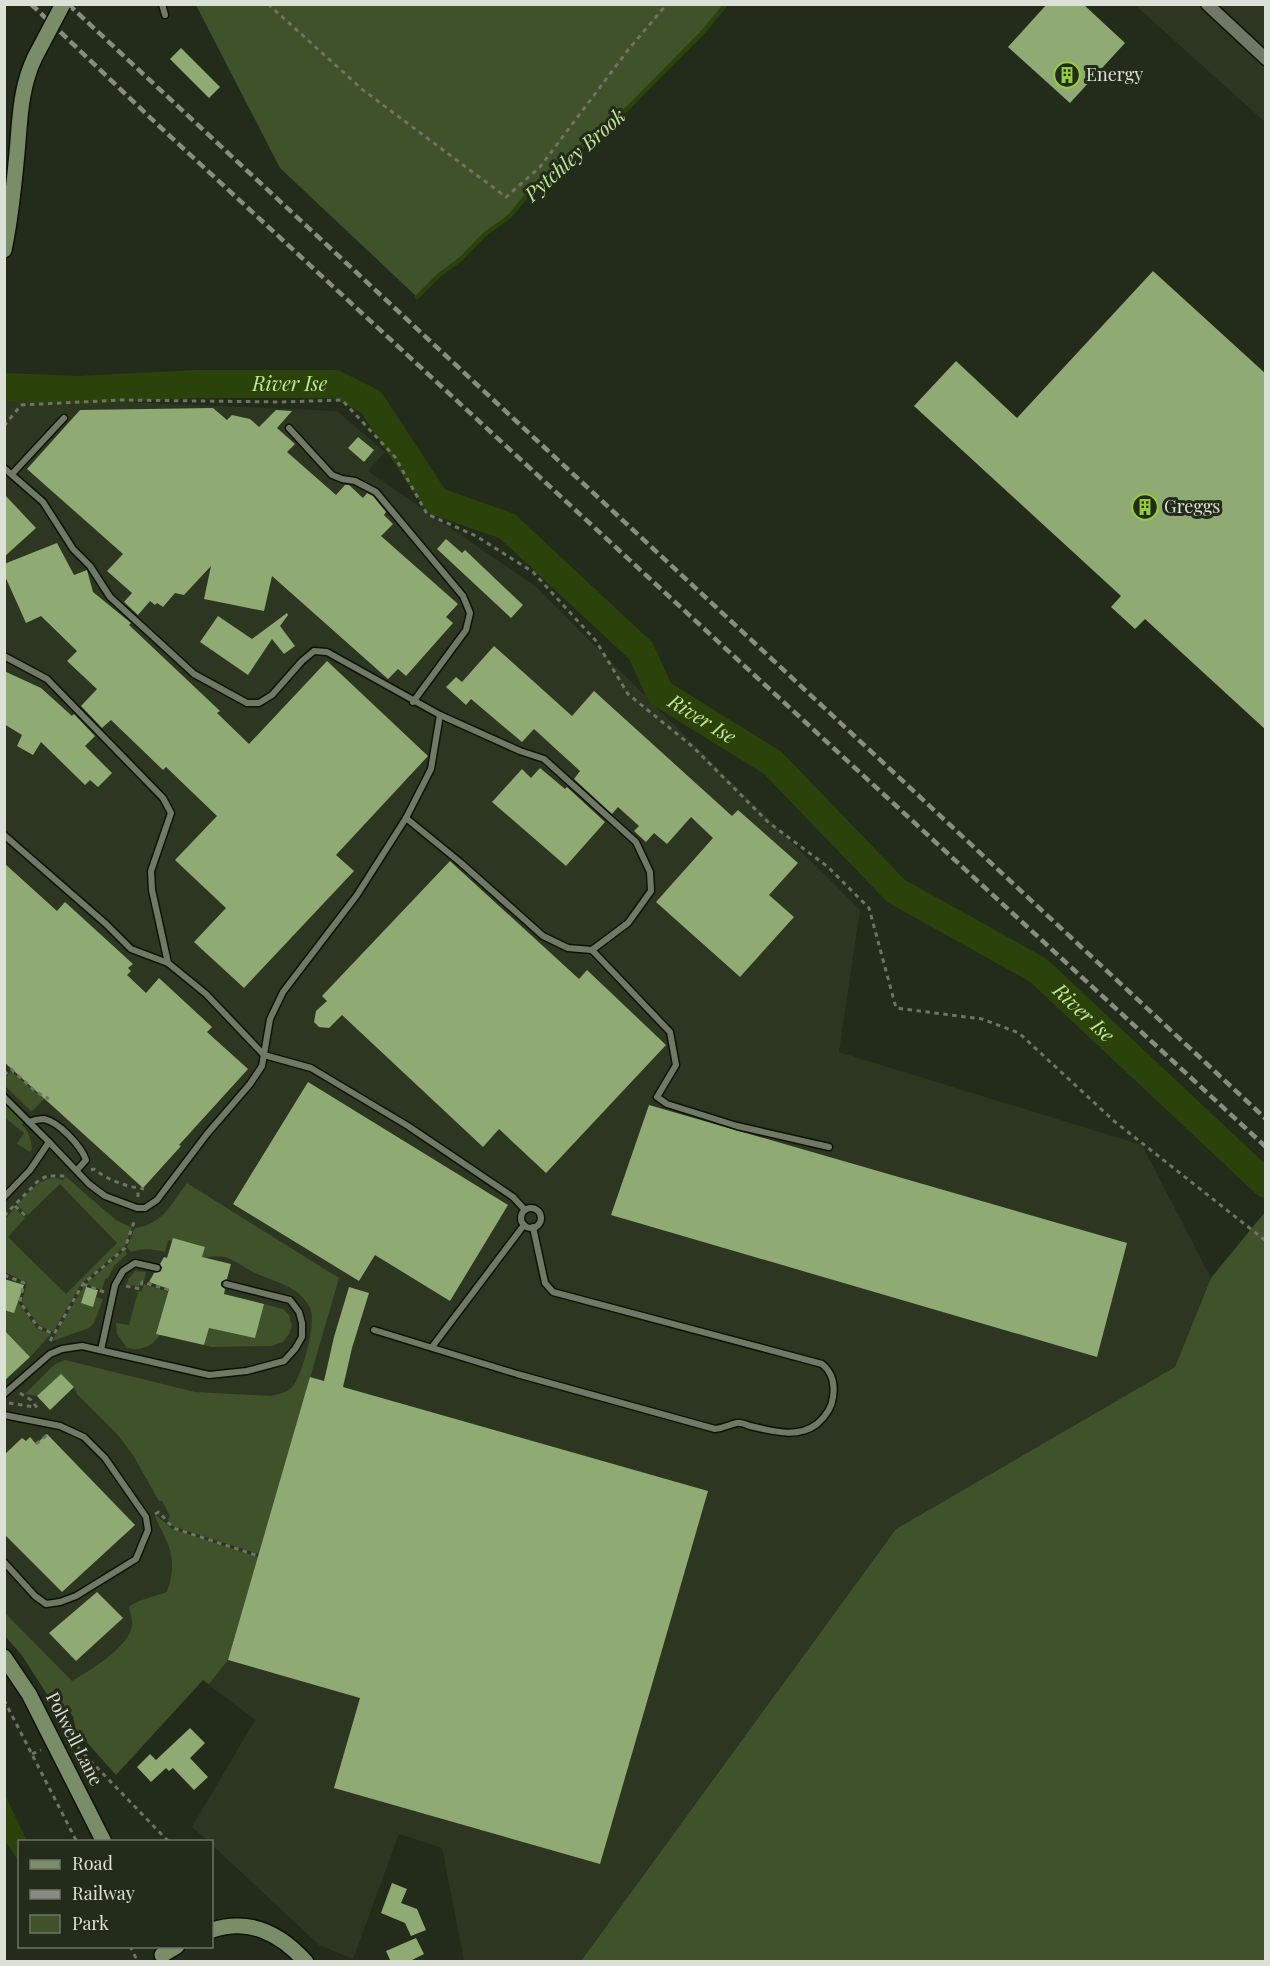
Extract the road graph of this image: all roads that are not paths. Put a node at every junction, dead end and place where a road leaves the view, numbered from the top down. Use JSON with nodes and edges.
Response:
{"nodes":[{"id":1,"x":63,"y":4,"type":"edge"},
{"id":2,"x":162,"y":4,"type":"edge"},
{"id":3,"x":1207,"y":4,"type":"edge"},
{"id":4,"x":165,"y":15,"type":"dead end"},
{"id":5,"x":1266,"y":59,"type":"edge"},
{"id":6,"x":4,"y":250,"type":"edge"},
{"id":7,"x":64,"y":418,"type":"dead end"},
{"id":8,"x":290,"y":428,"type":"dead end"},
{"id":9,"x":4,"y":468,"type":"edge"},
{"id":10,"x":12,"y":474,"type":"junction"},
{"id":11,"x":4,"y":656,"type":"edge"},
{"id":12,"x":413,"y":702,"type":"junction"},
{"id":13,"x":441,"y":715,"type":"junction"},
{"id":14,"x":406,"y":818,"type":"junction"},
{"id":15,"x":4,"y":835,"type":"edge"},
{"id":16,"x":592,"y":950,"type":"junction"},
{"id":17,"x":168,"y":963,"type":"junction"},
{"id":18,"x":264,"y":1055,"type":"junction"},
{"id":19,"x":4,"y":1097,"type":"edge"},
{"id":20,"x":29,"y":1122,"type":"junction"},
{"id":21,"x":49,"y":1142,"type":"junction"},
{"id":22,"x":829,"y":1147,"type":"dead end"},
{"id":23,"x":77,"y":1170,"type":"junction"},
{"id":24,"x":4,"y":1197,"type":"edge"},
{"id":25,"x":525,"y":1210,"type":"junction"},
{"id":26,"x":524,"y":1225,"type":"junction"},
{"id":27,"x":533,"y":1227,"type":"junction"},
{"id":28,"x":157,"y":1268,"type":"dead end"},
{"id":29,"x":226,"y":1284,"type":"dead end"},
{"id":30,"x":374,"y":1330,"type":"dead end"},
{"id":31,"x":432,"y":1347,"type":"junction"},
{"id":32,"x":101,"y":1350,"type":"junction"},
{"id":33,"x":4,"y":1394,"type":"edge"},
{"id":34,"x":4,"y":1415,"type":"edge"},
{"id":35,"x":4,"y":1562,"type":"edge"},
{"id":36,"x":4,"y":1657,"type":"edge"},
{"id":37,"x":103,"y":1840,"type":"edge"},
{"id":38,"x":213,"y":1930,"type":"edge"},
{"id":39,"x":306,"y":1962,"type":"edge"}],
"edges":[{"from":1,"to":6,"type":"street","bridge":true},
{"from":2,"to":4,"type":"lane"},
{"from":3,"to":5,"type":"street"},
{"from":7,"to":10,"type":"lane"},
{"from":8,"to":12,"type":"lane"},
{"from":9,"to":10,"type":"lane"},
{"from":10,"to":12,"type":"lane"},
{"from":11,"to":17,"type":"lane"},
{"from":12,"to":13,"type":"lane"},
{"from":13,"to":14,"type":"lane"},
{"from":13,"to":16,"type":"lane"},
{"from":14,"to":16,"type":"lane"},
{"from":14,"to":18,"type":"lane"},
{"from":15,"to":17,"type":"lane"},
{"from":16,"to":22,"type":"lane"},
{"from":17,"to":18,"type":"lane"},
{"from":18,"to":23,"type":"lane"},
{"from":18,"to":25,"type":"lane"},
{"from":19,"to":20,"type":"lane"},
{"from":20,"to":21,"type":"lane"},
{"from":20,"to":23,"type":"lane"},
{"from":21,"to":23,"type":"lane"},
{"from":21,"to":24,"type":"lane"},
{"from":25,"to":26,"type":"lane"},
{"from":25,"to":27,"type":"lane"},
{"from":26,"to":27,"type":"lane"},
{"from":26,"to":31,"type":"lane"},
{"from":27,"to":31,"type":"lane"},
{"from":28,"to":32,"type":"lane"},
{"from":29,"to":32,"type":"lane"},
{"from":30,"to":31,"type":"lane"},
{"from":32,"to":33,"type":"lane"},
{"from":34,"to":35,"type":"lane"},
{"from":36,"to":37,"type":"street","name":"Polwell Lane"},
{"from":38,"to":39,"type":"street"}]}
